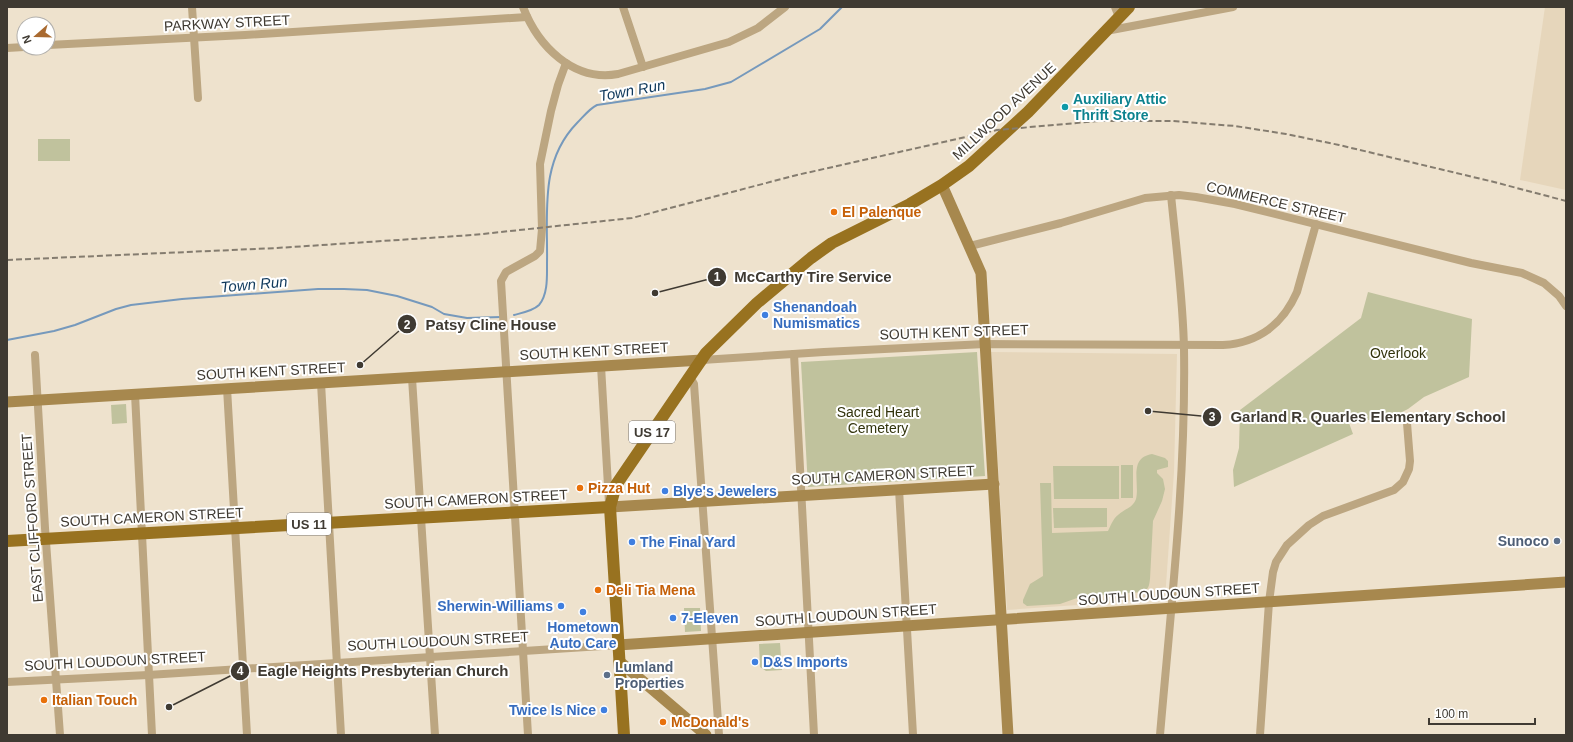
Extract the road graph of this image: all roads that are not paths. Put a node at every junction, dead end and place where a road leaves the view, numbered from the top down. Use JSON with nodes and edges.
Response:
{"nodes":[{"id":1,"x":192,"y":7,"type":"edge"},
{"id":2,"x":523,"y":7,"type":"edge"},
{"id":3,"x":623,"y":7,"type":"edge"},
{"id":4,"x":785,"y":7,"type":"edge"},
{"id":5,"x":1129,"y":7,"type":"edge"},
{"id":6,"x":1232,"y":7,"type":"edge"},
{"id":7,"x":1117,"y":12,"type":"edge"},
{"id":8,"x":527,"y":17,"type":"junction"},
{"id":9,"x":1106,"y":31,"type":"junction"},
{"id":10,"x":194,"y":38,"type":"junction"},
{"id":11,"x":56,"y":45,"type":"edge"},
{"id":12,"x":566,"y":64,"type":"junction"},
{"id":13,"x":643,"y":67,"type":"junction"},
{"id":14,"x":198,"y":98,"type":"dead end"},
{"id":15,"x":942,"y":185,"type":"junction"},
{"id":16,"x":1172,"y":195,"type":"junction"},
{"id":17,"x":1316,"y":224,"type":"junction"},
{"id":18,"x":970,"y":246,"type":"junction"},
{"id":19,"x":1566,"y":306,"type":"edge"},
{"id":20,"x":985,"y":344,"type":"junction"},
{"id":21,"x":1184,"y":345,"type":"junction"},
{"id":22,"x":794,"y":354,"type":"junction"},
{"id":23,"x":35,"y":355,"type":"dead end"},
{"id":24,"x":702,"y":360,"type":"junction"},
{"id":25,"x":601,"y":366,"type":"junction"},
{"id":26,"x":507,"y":371,"type":"junction"},
{"id":27,"x":690,"y":377,"type":"junction"},
{"id":28,"x":412,"y":378,"type":"junction"},
{"id":29,"x":321,"y":383,"type":"junction"},
{"id":30,"x":227,"y":388,"type":"junction"},
{"id":31,"x":135,"y":394,"type":"junction"},
{"id":32,"x":38,"y":400,"type":"junction"},
{"id":33,"x":7,"y":402,"type":"edge"},
{"id":34,"x":1407,"y":423,"type":"dead end"},
{"id":35,"x":994,"y":484,"type":"junction"},
{"id":36,"x":899,"y":489,"type":"junction"},
{"id":37,"x":801,"y":495,"type":"junction"},
{"id":38,"x":703,"y":501,"type":"junction"},
{"id":39,"x":610,"y":507,"type":"junction"},
{"id":40,"x":515,"y":512,"type":"junction"},
{"id":41,"x":421,"y":517,"type":"junction"},
{"id":42,"x":330,"y":522,"type":"junction"},
{"id":43,"x":235,"y":528,"type":"junction"},
{"id":44,"x":141,"y":533,"type":"junction"},
{"id":45,"x":46,"y":538,"type":"junction"},
{"id":46,"x":7,"y":540,"type":"edge"},
{"id":47,"x":1566,"y":582,"type":"edge"},
{"id":48,"x":1269,"y":602,"type":"junction"},
{"id":49,"x":1170,"y":609,"type":"junction"},
{"id":50,"x":1001,"y":620,"type":"junction"},
{"id":51,"x":907,"y":626,"type":"junction"},
{"id":52,"x":808,"y":633,"type":"junction"},
{"id":53,"x":712,"y":639,"type":"junction"},
{"id":54,"x":618,"y":645,"type":"junction"},
{"id":55,"x":524,"y":651,"type":"junction"},
{"id":56,"x":431,"y":657,"type":"junction"},
{"id":57,"x":619,"y":661,"type":"junction"},
{"id":58,"x":337,"y":662,"type":"junction"},
{"id":59,"x":243,"y":669,"type":"junction"},
{"id":60,"x":148,"y":675,"type":"junction"},
{"id":61,"x":56,"y":680,"type":"junction"},
{"id":62,"x":7,"y":682,"type":"edge"},
{"id":63,"x":60,"y":735,"type":"edge"},
{"id":64,"x":152,"y":735,"type":"edge"},
{"id":65,"x":247,"y":735,"type":"edge"},
{"id":66,"x":341,"y":735,"type":"edge"},
{"id":67,"x":435,"y":735,"type":"edge"},
{"id":68,"x":528,"y":735,"type":"edge"},
{"id":69,"x":624,"y":735,"type":"edge"},
{"id":70,"x":706,"y":735,"type":"edge"},
{"id":71,"x":719,"y":735,"type":"edge"},
{"id":72,"x":814,"y":735,"type":"edge"},
{"id":73,"x":913,"y":735,"type":"edge"},
{"id":74,"x":1008,"y":735,"type":"edge"},
{"id":75,"x":1160,"y":735,"type":"edge"},
{"id":76,"x":1260,"y":735,"type":"edge"}],
"edges":[{"from":1,"to":10,"type":"street"},
{"from":2,"to":8,"type":"street"},
{"from":3,"to":13,"type":"street"},
{"from":4,"to":13,"type":"street"},
{"from":5,"to":7,"type":"main road","name":"MILLWOOD AVENUE","number":"US 17"},
{"from":6,"to":9,"type":"street"},
{"from":7,"to":9,"type":"main road","name":"MILLWOOD AVENUE","number":"US 17"},
{"from":8,"to":10,"type":"street","name":"PARKWAY STREET"},
{"from":8,"to":12,"type":"street"},
{"from":9,"to":15,"type":"main road","name":"MILLWOOD AVENUE","number":"US 17"},
{"from":10,"to":11,"type":"street","name":"PARKWAY STREET"},
{"from":10,"to":14,"type":"street"},
{"from":12,"to":13,"type":"street"},
{"from":12,"to":26,"type":"street"},
{"from":15,"to":18,"type":"street"},
{"from":15,"to":24,"type":"main road","name":"MILLWOOD AVENUE","number":"US 17"},
{"from":16,"to":17,"type":"street","name":"COMMERCE STREET"},
{"from":16,"to":18,"type":"street","name":"COMMERCE STREET"},
{"from":16,"to":21,"type":"street"},
{"from":17,"to":19,"type":"street","name":"COMMERCE STREET"},
{"from":17,"to":21,"type":"street","name":"SOUTH KENT STREET"},
{"from":18,"to":20,"type":"street"},
{"from":20,"to":21,"type":"street","name":"SOUTH KENT STREET"},
{"from":20,"to":22,"type":"street","name":"SOUTH KENT STREET"},
{"from":20,"to":35,"type":"street"},
{"from":21,"to":49,"type":"street"},
{"from":22,"to":24,"type":"street","name":"SOUTH KENT STREET"},
{"from":22,"to":37,"type":"street"},
{"from":23,"to":32,"type":"street","name":"EAST CLIFFORD STREET"},
{"from":24,"to":25,"type":"street","name":"SOUTH KENT STREET"},
{"from":24,"to":27,"type":"main road","name":"MILLWOOD AVENUE","number":"US 17"},
{"from":25,"to":26,"type":"street","name":"SOUTH KENT STREET"},
{"from":25,"to":39,"type":"street"},
{"from":26,"to":28,"type":"street","name":"SOUTH KENT STREET"},
{"from":26,"to":40,"type":"street"},
{"from":27,"to":38,"type":"street"},
{"from":27,"to":39,"type":"main road","name":"MILLWOOD AVENUE","number":"US 17"},
{"from":28,"to":29,"type":"street","name":"SOUTH KENT STREET"},
{"from":28,"to":41,"type":"street"},
{"from":29,"to":30,"type":"street","name":"SOUTH KENT STREET"},
{"from":29,"to":42,"type":"street"},
{"from":30,"to":31,"type":"street","name":"SOUTH KENT STREET"},
{"from":30,"to":43,"type":"street"},
{"from":31,"to":32,"type":"street","name":"SOUTH KENT STREET"},
{"from":31,"to":44,"type":"street"},
{"from":32,"to":33,"type":"street","name":"SOUTH KENT STREET"},
{"from":32,"to":45,"type":"street","name":"EAST CLIFFORD STREET"},
{"from":34,"to":48,"type":"street"},
{"from":35,"to":36,"type":"street","name":"SOUTH CAMERON STREET"},
{"from":35,"to":50,"type":"street"},
{"from":36,"to":37,"type":"street","name":"SOUTH CAMERON STREET"},
{"from":36,"to":51,"type":"street"},
{"from":37,"to":38,"type":"street","name":"SOUTH CAMERON STREET"},
{"from":37,"to":52,"type":"street"},
{"from":38,"to":39,"type":"street","name":"SOUTH CAMERON STREET"},
{"from":38,"to":53,"type":"street"},
{"from":39,"to":40,"type":"main road","name":"SOUTH CAMERON STREET","number":"US 11"},
{"from":39,"to":54,"type":"main road","name":"MILLWOOD AVENUE"},
{"from":40,"to":41,"type":"main road","name":"SOUTH CAMERON STREET","number":"US 11"},
{"from":40,"to":55,"type":"street"},
{"from":41,"to":42,"type":"main road","name":"SOUTH CAMERON STREET","number":"US 11"},
{"from":41,"to":56,"type":"street"},
{"from":42,"to":43,"type":"main road","name":"SOUTH CAMERON STREET","number":"US 11"},
{"from":42,"to":58,"type":"street"},
{"from":43,"to":44,"type":"main road","name":"SOUTH CAMERON STREET","number":"US 11"},
{"from":43,"to":59,"type":"street"},
{"from":44,"to":45,"type":"main road","name":"SOUTH CAMERON STREET","number":"US 11"},
{"from":44,"to":60,"type":"street"},
{"from":45,"to":46,"type":"main road","name":"SOUTH CAMERON STREET","number":"US 11"},
{"from":45,"to":61,"type":"street","name":"EAST CLIFFORD STREET"},
{"from":47,"to":48,"type":"street","name":"SOUTH LOUDOUN STREET"},
{"from":48,"to":49,"type":"street","name":"SOUTH LOUDOUN STREET"},
{"from":48,"to":76,"type":"street"},
{"from":49,"to":50,"type":"street","name":"SOUTH LOUDOUN STREET"},
{"from":49,"to":75,"type":"street"},
{"from":50,"to":51,"type":"street","name":"SOUTH LOUDOUN STREET"},
{"from":50,"to":74,"type":"street"},
{"from":51,"to":52,"type":"street","name":"SOUTH LOUDOUN STREET"},
{"from":51,"to":73,"type":"street"},
{"from":52,"to":53,"type":"street","name":"SOUTH LOUDOUN STREET"},
{"from":52,"to":72,"type":"street"},
{"from":53,"to":54,"type":"street","name":"SOUTH LOUDOUN STREET"},
{"from":53,"to":71,"type":"street"},
{"from":54,"to":55,"type":"street","name":"SOUTH LOUDOUN STREET"},
{"from":54,"to":57,"type":"main road","name":"MILLWOOD AVENUE"},
{"from":55,"to":56,"type":"street","name":"SOUTH LOUDOUN STREET"},
{"from":55,"to":68,"type":"street"},
{"from":56,"to":58,"type":"street","name":"SOUTH LOUDOUN STREET"},
{"from":56,"to":67,"type":"street"},
{"from":57,"to":69,"type":"main road","name":"MILLWOOD AVENUE"},
{"from":57,"to":70,"type":"street"},
{"from":58,"to":59,"type":"street","name":"SOUTH LOUDOUN STREET"},
{"from":58,"to":66,"type":"street"},
{"from":59,"to":60,"type":"street","name":"SOUTH LOUDOUN STREET"},
{"from":59,"to":65,"type":"street"},
{"from":60,"to":61,"type":"street","name":"SOUTH LOUDOUN STREET"},
{"from":60,"to":64,"type":"street"},
{"from":61,"to":62,"type":"street","name":"SOUTH LOUDOUN STREET"},
{"from":61,"to":63,"type":"street","name":"EAST CLIFFORD STREET"}]}
